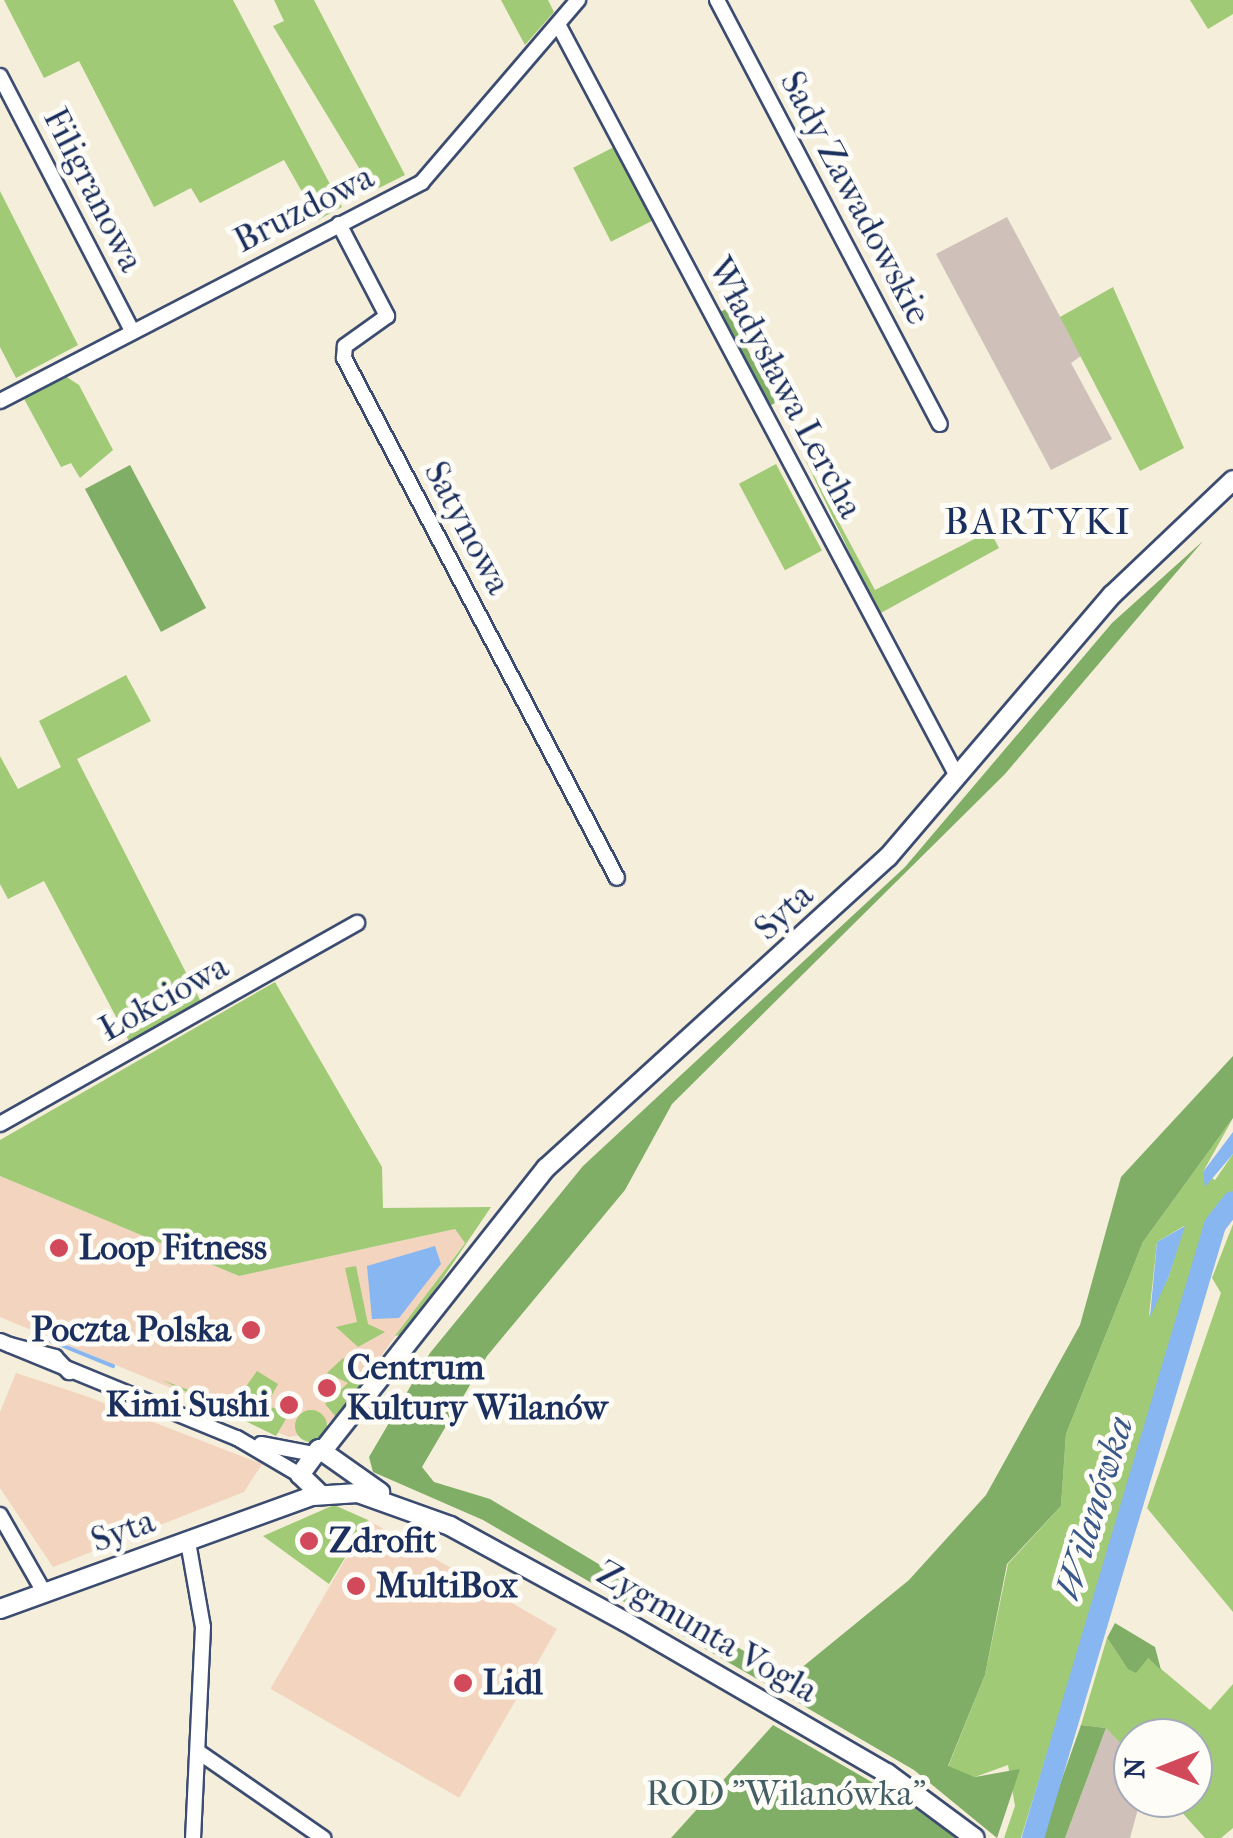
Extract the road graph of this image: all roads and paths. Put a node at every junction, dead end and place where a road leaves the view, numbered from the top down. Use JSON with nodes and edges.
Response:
{"nodes":[{"id":1,"x":578,"y":0,"type":"edge"},
{"id":2,"x":718,"y":0,"type":"edge"},
{"id":3,"x":559,"y":26,"type":"junction"},
{"id":4,"x":0,"y":76,"type":"edge"},
{"id":5,"x":339,"y":224,"type":"junction"},
{"id":6,"x":132,"y":331,"type":"junction"},
{"id":7,"x":0,"y":401,"type":"edge"},
{"id":8,"x":940,"y":424,"type":"dead end"},
{"id":9,"x":1233,"y":480,"type":"edge"},
{"id":10,"x":958,"y":778,"type":"junction"},
{"id":11,"x":616,"y":878,"type":"dead end"},
{"id":12,"x":357,"y":923,"type":"dead end"},
{"id":13,"x":0,"y":1124,"type":"edge"},
{"id":14,"x":5,"y":1343,"type":"edge"},
{"id":15,"x":380,"y":1388,"type":"junction"},
{"id":16,"x":238,"y":1438,"type":"junction"},
{"id":17,"x":316,"y":1451,"type":"junction"},
{"id":18,"x":344,"y":1466,"type":"junction"},
{"id":19,"x":300,"y":1478,"type":"junction"},
{"id":20,"x":327,"y":1492,"type":"junction"},
{"id":21,"x":396,"y":1502,"type":"junction"},
{"id":22,"x":268,"y":1514,"type":"junction"},
{"id":23,"x":0,"y":1515,"type":"edge"},
{"id":24,"x":188,"y":1542,"type":"junction"},
{"id":25,"x":44,"y":1594,"type":"junction"},
{"id":26,"x":0,"y":1608,"type":"edge"},
{"id":27,"x":200,"y":1753,"type":"junction"},
{"id":28,"x":192,"y":1838,"type":"edge"},
{"id":29,"x":323,"y":1838,"type":"edge"},
{"id":30,"x":975,"y":1838,"type":"edge"}],
"edges":[{"from":1,"to":3,"type":"street","name":"Bruzdowa"},
{"from":2,"to":8,"type":"street","name":"Sady Zawadowskie"},
{"from":3,"to":5,"type":"street","name":"Bruzdowa"},
{"from":3,"to":10,"type":"street","name":"Władysława Lercha"},
{"from":4,"to":6,"type":"street","name":"Filigranowa"},
{"from":5,"to":6,"type":"street","name":"Bruzdowa"},
{"from":5,"to":11,"type":"street","name":"Satynowa"},
{"from":6,"to":7,"type":"street","name":"Bruzdowa"},
{"from":9,"to":10,"type":"street","name":"Syta"},
{"from":10,"to":15,"type":"street","name":"Syta"},
{"from":12,"to":13,"type":"street","name":"Łokciowa"},
{"from":14,"to":16,"type":"street"},
{"from":15,"to":17,"type":"street","name":"Syta"},
{"from":15,"to":18,"type":"street","name":"Syta"},
{"from":16,"to":17,"type":"street"},
{"from":16,"to":19,"type":"street"},
{"from":17,"to":18,"type":"street","name":"Zygmunta Vogla"},
{"from":17,"to":19,"type":"street"},
{"from":18,"to":20,"type":"street","name":"Syta"},
{"from":18,"to":21,"type":"street","name":"Zygmunta Vogla"},
{"from":19,"to":20,"type":"street"},
{"from":19,"to":22,"type":"street","name":"Syta"},
{"from":20,"to":21,"type":"street","name":"Zygmunta Vogla"},
{"from":20,"to":22,"type":"street","name":"Syta"},
{"from":21,"to":30,"type":"street","name":"Zygmunta Vogla"},
{"from":22,"to":24,"type":"street","name":"Syta"},
{"from":23,"to":25,"type":"street"},
{"from":24,"to":25,"type":"street","name":"Syta"},
{"from":24,"to":27,"type":"street"},
{"from":25,"to":26,"type":"street","name":"Syta"},
{"from":27,"to":28,"type":"street"},
{"from":27,"to":29,"type":"street"}]}
